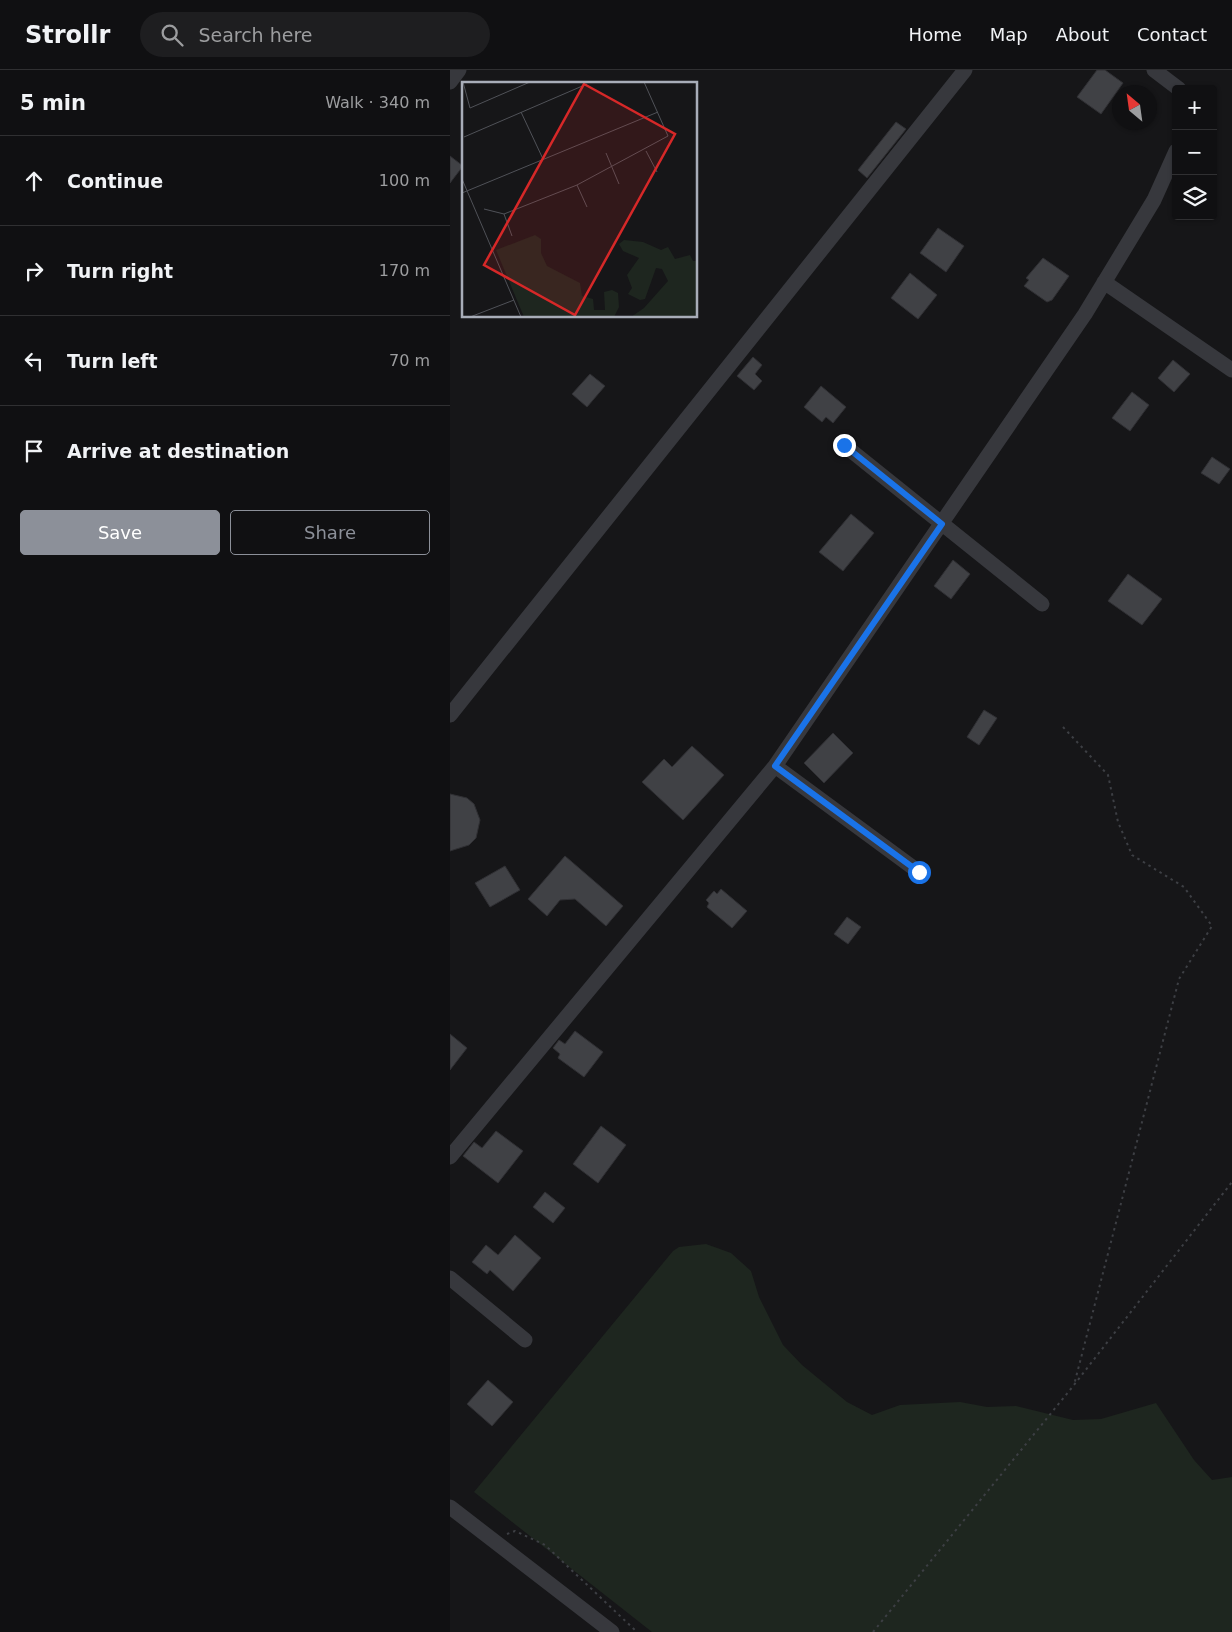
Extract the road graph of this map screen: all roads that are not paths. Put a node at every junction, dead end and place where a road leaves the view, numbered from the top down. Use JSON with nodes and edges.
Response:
{"nodes":[{"id":1,"x":459,"y":70,"type":"edge"},
{"id":2,"x":965,"y":70,"type":"edge"},
{"id":3,"x":1154,"y":70,"type":"edge"},
{"id":4,"x":450,"y":82,"type":"edge"},
{"id":5,"x":1174,"y":85,"type":"edge"},
{"id":6,"x":1172,"y":160,"type":"edge"},
{"id":7,"x":1104,"y":282,"type":"junction"},
{"id":8,"x":1232,"y":370,"type":"edge"},
{"id":9,"x":844,"y":445,"type":"dead end"},
{"id":10,"x":942,"y":524,"type":"junction"},
{"id":11,"x":1042,"y":604,"type":"dead end"},
{"id":12,"x":450,"y":714,"type":"edge"},
{"id":13,"x":775,"y":766,"type":"junction"},
{"id":14,"x":919,"y":872,"type":"dead end"},
{"id":15,"x":450,"y":1157,"type":"edge"},
{"id":16,"x":450,"y":1278,"type":"edge"},
{"id":17,"x":525,"y":1340,"type":"dead end"},
{"id":18,"x":450,"y":1507,"type":"edge"},
{"id":19,"x":612,"y":1632,"type":"edge"}],
"edges":[{"from":1,"to":4,"type":"street"},
{"from":2,"to":12,"type":"street"},
{"from":3,"to":5,"type":"street"},
{"from":6,"to":7,"type":"street"},
{"from":7,"to":8,"type":"street"},
{"from":7,"to":10,"type":"street"},
{"from":9,"to":10,"type":"street"},
{"from":10,"to":11,"type":"street"},
{"from":10,"to":13,"type":"street"},
{"from":13,"to":14,"type":"street"},
{"from":13,"to":15,"type":"street"},
{"from":16,"to":17,"type":"street"},
{"from":18,"to":19,"type":"street"}]}
